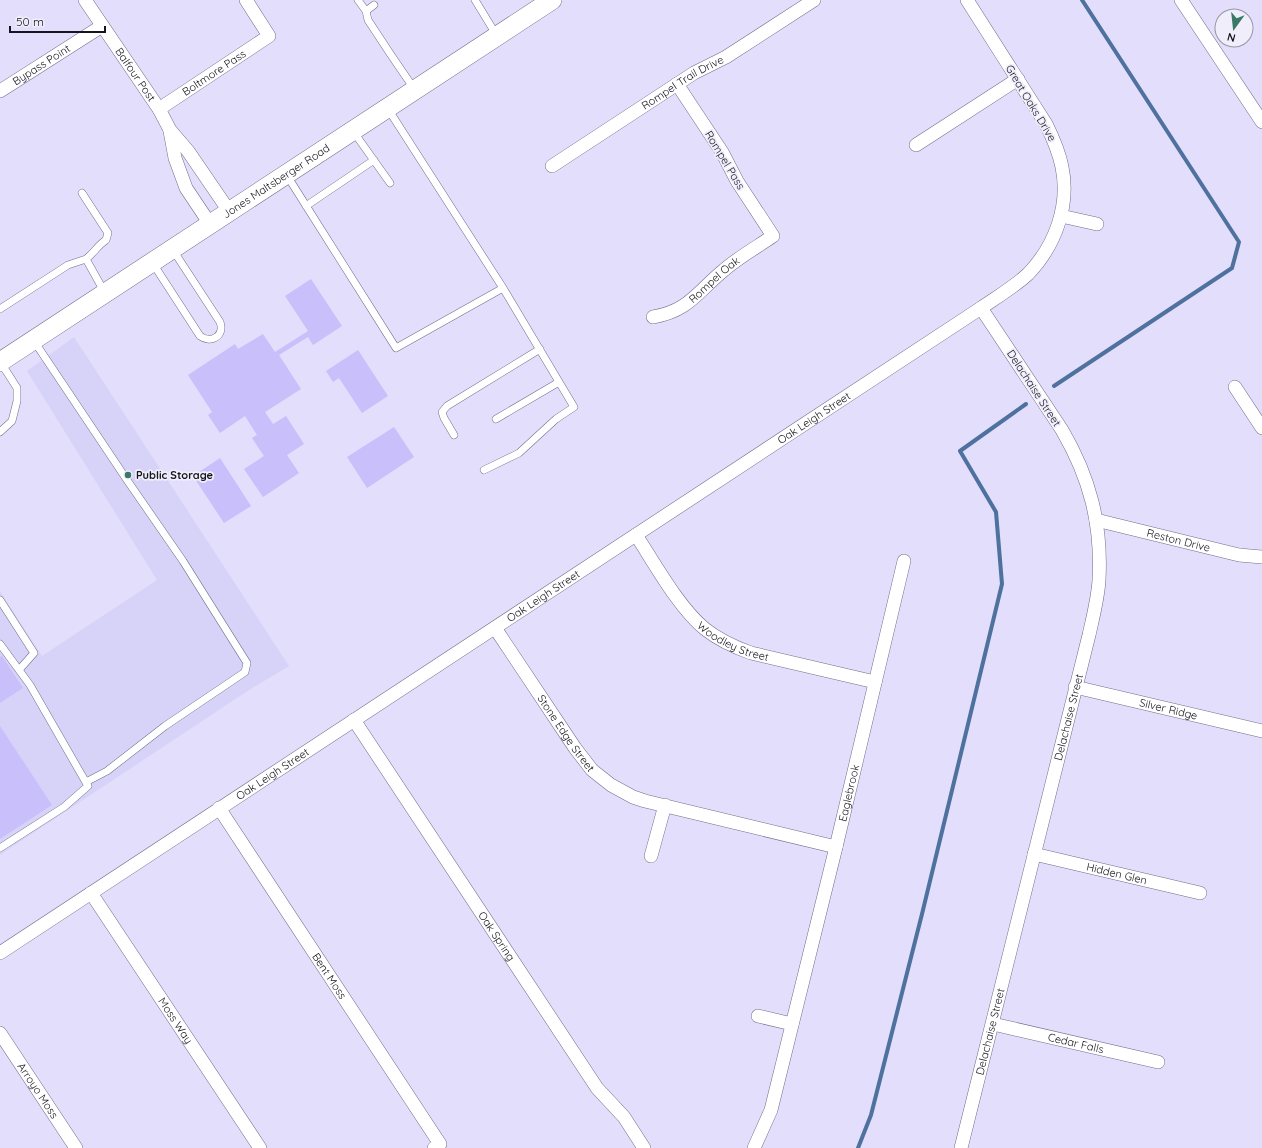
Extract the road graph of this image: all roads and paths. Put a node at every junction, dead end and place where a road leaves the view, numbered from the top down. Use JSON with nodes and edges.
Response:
{"nodes":[{"id":1,"x":85,"y":0,"type":"edge"},
{"id":2,"x":246,"y":0,"type":"edge"},
{"id":3,"x":358,"y":0,"type":"edge"},
{"id":4,"x":475,"y":0,"type":"edge"},
{"id":5,"x":552,"y":0,"type":"edge"},
{"id":6,"x":814,"y":0,"type":"edge"},
{"id":7,"x":967,"y":0,"type":"edge"},
{"id":8,"x":1181,"y":0,"type":"edge"},
{"id":9,"x":374,"y":5,"type":"dead end"},
{"id":10,"x":366,"y":11,"type":"junction"},
{"id":11,"x":102,"y":26,"type":"junction"},
{"id":12,"x":498,"y":36,"type":"junction"},
{"id":13,"x":1018,"y":79,"type":"junction"},
{"id":14,"x":677,"y":84,"type":"junction"},
{"id":15,"x":415,"y":90,"type":"junction"},
{"id":16,"x":0,"y":91,"type":"edge"},
{"id":17,"x":388,"y":108,"type":"junction"},
{"id":18,"x":158,"y":109,"type":"junction"},
{"id":19,"x":1262,"y":122,"type":"edge"},
{"id":20,"x":170,"y":130,"type":"junction"},
{"id":21,"x":353,"y":130,"type":"junction"},
{"id":22,"x":916,"y":145,"type":"dead end"},
{"id":23,"x":374,"y":160,"type":"junction"},
{"id":24,"x":552,"y":166,"type":"dead end"},
{"id":25,"x":286,"y":174,"type":"junction"},
{"id":26,"x":390,"y":183,"type":"dead end"},
{"id":27,"x":82,"y":193,"type":"dead end"},
{"id":28,"x":306,"y":206,"type":"junction"},
{"id":29,"x":229,"y":211,"type":"junction"},
{"id":30,"x":1061,"y":216,"type":"junction"},
{"id":31,"x":210,"y":224,"type":"junction"},
{"id":32,"x":1097,"y":224,"type":"dead end"},
{"id":33,"x":773,"y":236,"type":"joint"},
{"id":34,"x":172,"y":249,"type":"junction"},
{"id":35,"x":86,"y":259,"type":"junction"},
{"id":36,"x":152,"y":262,"type":"junction"},
{"id":37,"x":503,"y":288,"type":"junction"},
{"id":38,"x":105,"y":293,"type":"junction"},
{"id":39,"x":981,"y":308,"type":"junction"},
{"id":40,"x":0,"y":309,"type":"edge"},
{"id":41,"x":653,"y":317,"type":"dead end"},
{"id":42,"x":33,"y":340,"type":"junction"},
{"id":43,"x":540,"y":349,"type":"junction"},
{"id":44,"x":0,"y":362,"type":"edge"},
{"id":45,"x":560,"y":382,"type":"junction"},
{"id":46,"x":1235,"y":387,"type":"dead end"},
{"id":47,"x":496,"y":419,"type":"dead end"},
{"id":48,"x":1262,"y":428,"type":"edge"},
{"id":49,"x":0,"y":432,"type":"edge"},
{"id":50,"x":454,"y":435,"type":"dead end"},
{"id":51,"x":484,"y":470,"type":"dead end"},
{"id":52,"x":1096,"y":520,"type":"junction"},
{"id":53,"x":636,"y":535,"type":"junction"},
{"id":54,"x":1262,"y":557,"type":"edge"},
{"id":55,"x":904,"y":561,"type":"dead end"},
{"id":56,"x":0,"y":600,"type":"edge"},
{"id":57,"x":496,"y":628,"type":"junction"},
{"id":58,"x":0,"y":644,"type":"edge"},
{"id":59,"x":19,"y":670,"type":"junction"},
{"id":60,"x":875,"y":682,"type":"junction"},
{"id":61,"x":1075,"y":687,"type":"junction"},
{"id":62,"x":354,"y":720,"type":"junction"},
{"id":63,"x":1262,"y":731,"type":"edge"},
{"id":64,"x":86,"y":782,"type":"junction"},
{"id":65,"x":665,"y":805,"type":"junction"},
{"id":66,"x":219,"y":808,"type":"junction"},
{"id":67,"x":836,"y":847,"type":"junction"},
{"id":68,"x":0,"y":848,"type":"edge"},
{"id":69,"x":1034,"y":854,"type":"junction"},
{"id":70,"x":651,"y":856,"type":"dead end"},
{"id":71,"x":91,"y":893,"type":"junction"},
{"id":72,"x":1200,"y":893,"type":"dead end"},
{"id":73,"x":0,"y":953,"type":"edge"},
{"id":74,"x":758,"y":1016,"type":"dead end"},
{"id":75,"x":792,"y":1024,"type":"junction"},
{"id":76,"x":993,"y":1024,"type":"junction"},
{"id":77,"x":0,"y":1033,"type":"edge"},
{"id":78,"x":1158,"y":1062,"type":"dead end"},
{"id":79,"x":437,"y":1146,"type":"edge"},
{"id":80,"x":76,"y":1148,"type":"edge"},
{"id":81,"x":260,"y":1148,"type":"edge"},
{"id":82,"x":644,"y":1148,"type":"edge"},
{"id":83,"x":754,"y":1148,"type":"edge"},
{"id":84,"x":961,"y":1148,"type":"edge"}],
"edges":[{"from":1,"to":11,"type":"street","name":"Balfour Post"},
{"from":2,"to":18,"type":"street","name":"Boltmore Pass"},
{"from":3,"to":10,"type":"lane"},
{"from":4,"to":12,"type":"lane"},
{"from":5,"to":12,"type":"main road","name":"Jones Maltsberger Road"},
{"from":6,"to":14,"type":"street","name":"Rompel Trail Drive"},
{"from":7,"to":13,"type":"street","name":"Great Oaks Drive"},
{"from":8,"to":19,"type":"street"},
{"from":9,"to":10,"type":"lane"},
{"from":10,"to":15,"type":"lane"},
{"from":11,"to":16,"type":"street","name":"Bypass Point"},
{"from":11,"to":18,"type":"street","name":"Balfour Post"},
{"from":12,"to":15,"type":"main road","name":"Jones Maltsberger Road"},
{"from":13,"to":22,"type":"street"},
{"from":13,"to":30,"type":"street","name":"Great Oaks Drive"},
{"from":14,"to":24,"type":"street","name":"Rompel Trail Drive"},
{"from":14,"to":33,"type":"street","name":"Rompel Pass"},
{"from":15,"to":17,"type":"main road","name":"Jones Maltsberger Road"},
{"from":17,"to":21,"type":"main road","name":"Jones Maltsberger Road"},
{"from":17,"to":37,"type":"lane"},
{"from":18,"to":20,"type":"street","name":"Balfour Post"},
{"from":20,"to":29,"type":"street","name":"Balfour Post"},
{"from":20,"to":31,"type":"street","name":"Balfour Post"},
{"from":21,"to":23,"type":"lane"},
{"from":21,"to":25,"type":"main road","name":"Jones Maltsberger Road"},
{"from":23,"to":26,"type":"lane"},
{"from":23,"to":28,"type":"lane"},
{"from":25,"to":28,"type":"lane"},
{"from":25,"to":29,"type":"main road","name":"Jones Maltsberger Road"},
{"from":27,"to":35,"type":"lane"},
{"from":28,"to":37,"type":"lane"},
{"from":29,"to":31,"type":"main road","name":"Jones Maltsberger Road"},
{"from":30,"to":32,"type":"street"},
{"from":30,"to":39,"type":"street","name":"Oak Leigh Street"},
{"from":31,"to":34,"type":"main road","name":"Jones Maltsberger Road"},
{"from":33,"to":41,"type":"street","name":"Rompel Oak"},
{"from":34,"to":36,"type":"main road","name":"Jones Maltsberger Road"},
{"from":34,"to":36,"type":"lane"},
{"from":35,"to":38,"type":"lane"},
{"from":35,"to":40,"type":"lane"},
{"from":36,"to":38,"type":"main road","name":"Jones Maltsberger Road"},
{"from":37,"to":43,"type":"lane"},
{"from":38,"to":42,"type":"main road","name":"Jones Maltsberger Road"},
{"from":39,"to":52,"type":"street","name":"Delachaise Street"},
{"from":39,"to":53,"type":"street","name":"Oak Leigh Street"},
{"from":42,"to":44,"type":"main road","name":"Jones Maltsberger Road"},
{"from":42,"to":64,"type":"lane"},
{"from":43,"to":45,"type":"lane"},
{"from":43,"to":50,"type":"lane"},
{"from":44,"to":49,"type":"lane"},
{"from":45,"to":47,"type":"lane"},
{"from":45,"to":51,"type":"lane"},
{"from":46,"to":48,"type":"street"},
{"from":52,"to":54,"type":"street","name":"Reston Drive"},
{"from":52,"to":61,"type":"street","name":"Delachaise Street"},
{"from":53,"to":57,"type":"street","name":"Oak Leigh Street"},
{"from":53,"to":60,"type":"street","name":"Woodley Street"},
{"from":55,"to":60,"type":"street","name":"Eaglebrook"},
{"from":56,"to":59,"type":"lane"},
{"from":57,"to":62,"type":"street","name":"Oak Leigh Street"},
{"from":57,"to":65,"type":"street","name":"Stone Edge Street"},
{"from":58,"to":59,"type":"lane"},
{"from":59,"to":64,"type":"lane"},
{"from":60,"to":67,"type":"street","name":"Eaglebrook"},
{"from":61,"to":63,"type":"street","name":"Silver Ridge"},
{"from":61,"to":69,"type":"street","name":"Delachaise Street"},
{"from":62,"to":66,"type":"street","name":"Oak Leigh Street"},
{"from":62,"to":82,"type":"street","name":"Oak Spring"},
{"from":64,"to":68,"type":"lane"},
{"from":65,"to":67,"type":"street","name":"Stone Edge Street"},
{"from":65,"to":70,"type":"street"},
{"from":66,"to":71,"type":"street","name":"Oak Leigh Street"},
{"from":66,"to":79,"type":"street","name":"Bent Moss"},
{"from":67,"to":75,"type":"street","name":"Eaglebrook"},
{"from":69,"to":72,"type":"street","name":"Hidden Glen"},
{"from":69,"to":76,"type":"street","name":"Delachaise Street"},
{"from":71,"to":73,"type":"street","name":"Oak Leigh Street"},
{"from":71,"to":81,"type":"street","name":"Moss Way"},
{"from":74,"to":75,"type":"street"},
{"from":75,"to":83,"type":"street","name":"Eaglebrook"},
{"from":76,"to":78,"type":"street","name":"Cedar Falls"},
{"from":76,"to":84,"type":"street","name":"Delachaise Street"},
{"from":77,"to":80,"type":"street","name":"Arroyo Moss"}]}
